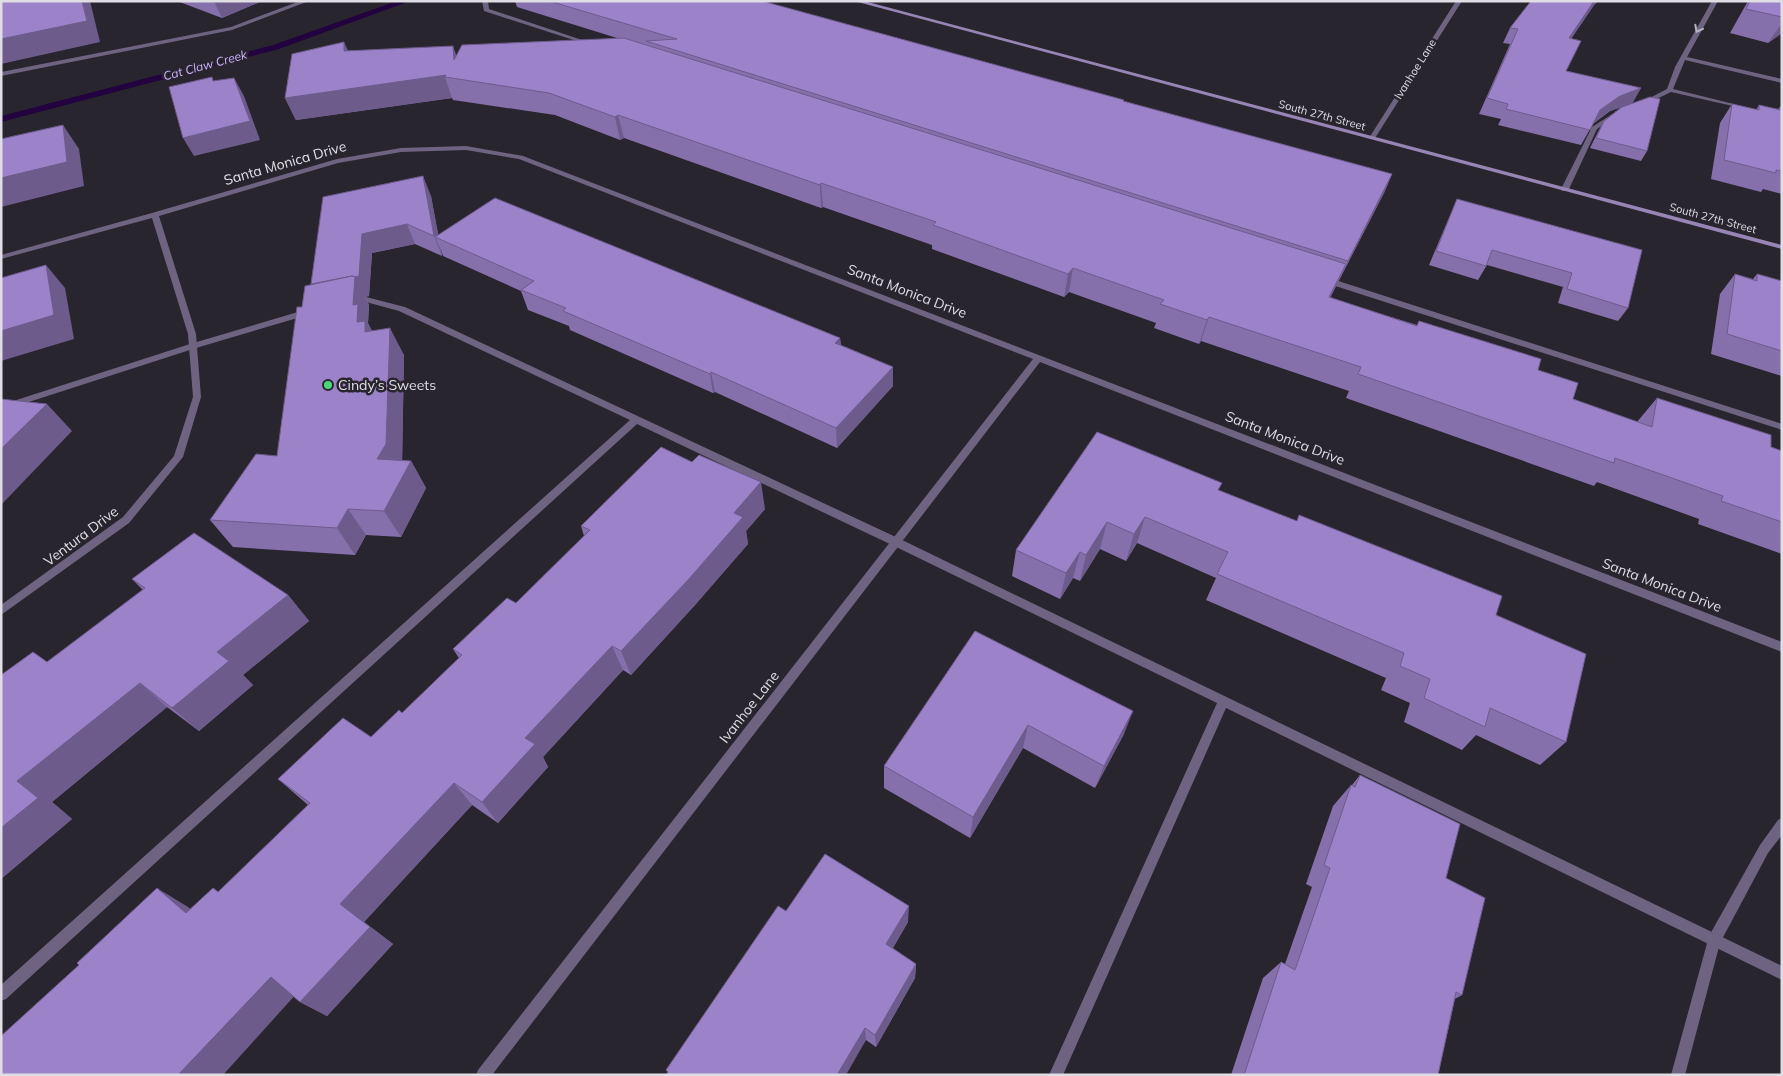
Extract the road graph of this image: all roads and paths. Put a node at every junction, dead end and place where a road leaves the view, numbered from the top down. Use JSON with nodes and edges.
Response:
{"nodes":[{"id":1,"x":306,"y":1,"type":"edge"},
{"id":2,"x":485,"y":1,"type":"edge"},
{"id":3,"x":857,"y":1,"type":"edge"},
{"id":4,"x":1460,"y":1,"type":"edge"},
{"id":5,"x":1715,"y":1,"type":"edge"},
{"id":6,"x":599,"y":47,"type":"edge"},
{"id":7,"x":1683,"y":58,"type":"junction"},
{"id":8,"x":1,"y":74,"type":"edge"},
{"id":9,"x":1782,"y":81,"type":"edge"},
{"id":10,"x":1670,"y":90,"type":"junction"},
{"id":11,"x":1641,"y":104,"type":"edge"},
{"id":12,"x":1754,"y":110,"type":"edge"},
{"id":13,"x":1622,"y":111,"type":"edge"},
{"id":14,"x":1372,"y":138,"type":"junction"},
{"id":15,"x":1565,"y":190,"type":"junction"},
{"id":16,"x":155,"y":215,"type":"junction"},
{"id":17,"x":1782,"y":247,"type":"edge"},
{"id":18,"x":1,"y":257,"type":"edge"},
{"id":19,"x":1318,"y":278,"type":"edge"},
{"id":20,"x":343,"y":304,"type":"edge"},
{"id":21,"x":317,"y":310,"type":"edge"},
{"id":22,"x":193,"y":346,"type":"junction"},
{"id":23,"x":1039,"y":357,"type":"junction"},
{"id":24,"x":1,"y":408,"type":"edge"},
{"id":25,"x":636,"y":420,"type":"junction"},
{"id":26,"x":1782,"y":426,"type":"edge"},
{"id":27,"x":896,"y":542,"type":"junction"},
{"id":28,"x":1,"y":611,"type":"edge"},
{"id":29,"x":1782,"y":647,"type":"edge"},
{"id":30,"x":1223,"y":702,"type":"junction"},
{"id":31,"x":1782,"y":824,"type":"edge"},
{"id":32,"x":1714,"y":941,"type":"junction"},
{"id":33,"x":1782,"y":973,"type":"edge"},
{"id":34,"x":1,"y":994,"type":"edge"},
{"id":35,"x":483,"y":1075,"type":"edge"},
{"id":36,"x":1056,"y":1075,"type":"edge"},
{"id":37,"x":1678,"y":1075,"type":"edge"}],
"edges":[{"from":1,"to":8,"type":"street"},
{"from":2,"to":6,"type":"street"},
{"from":3,"to":14,"type":"main road","name":"South 27th Street"},
{"from":4,"to":14,"type":"street","name":"Ivanhoe Lane"},
{"from":5,"to":7,"type":"street","one_way":true},
{"from":7,"to":9,"type":"street"},
{"from":7,"to":10,"type":"street"},
{"from":10,"to":11,"type":"street"},
{"from":10,"to":12,"type":"street"},
{"from":13,"to":15,"type":"street"},
{"from":14,"to":15,"type":"main road","name":"South 27th Street"},
{"from":15,"to":17,"type":"main road","name":"South 27th Street"},
{"from":16,"to":18,"type":"street","name":"Santa Monica Drive"},
{"from":16,"to":22,"type":"street","name":"Ventura Drive"},
{"from":16,"to":23,"type":"street","name":"Santa Monica Drive"},
{"from":19,"to":26,"type":"street"},
{"from":20,"to":25,"type":"street"},
{"from":21,"to":22,"type":"street"},
{"from":22,"to":24,"type":"street"},
{"from":22,"to":28,"type":"street","name":"Ventura Drive"},
{"from":23,"to":27,"type":"street","name":"Ivanhoe Lane"},
{"from":23,"to":29,"type":"street","name":"Santa Monica Drive"},
{"from":25,"to":27,"type":"street"},
{"from":25,"to":34,"type":"street"},
{"from":27,"to":30,"type":"street"},
{"from":27,"to":35,"type":"street","name":"Ivanhoe Lane"},
{"from":30,"to":32,"type":"street"},
{"from":30,"to":36,"type":"street"},
{"from":31,"to":32,"type":"street"},
{"from":32,"to":33,"type":"street"},
{"from":32,"to":37,"type":"street"}]}
